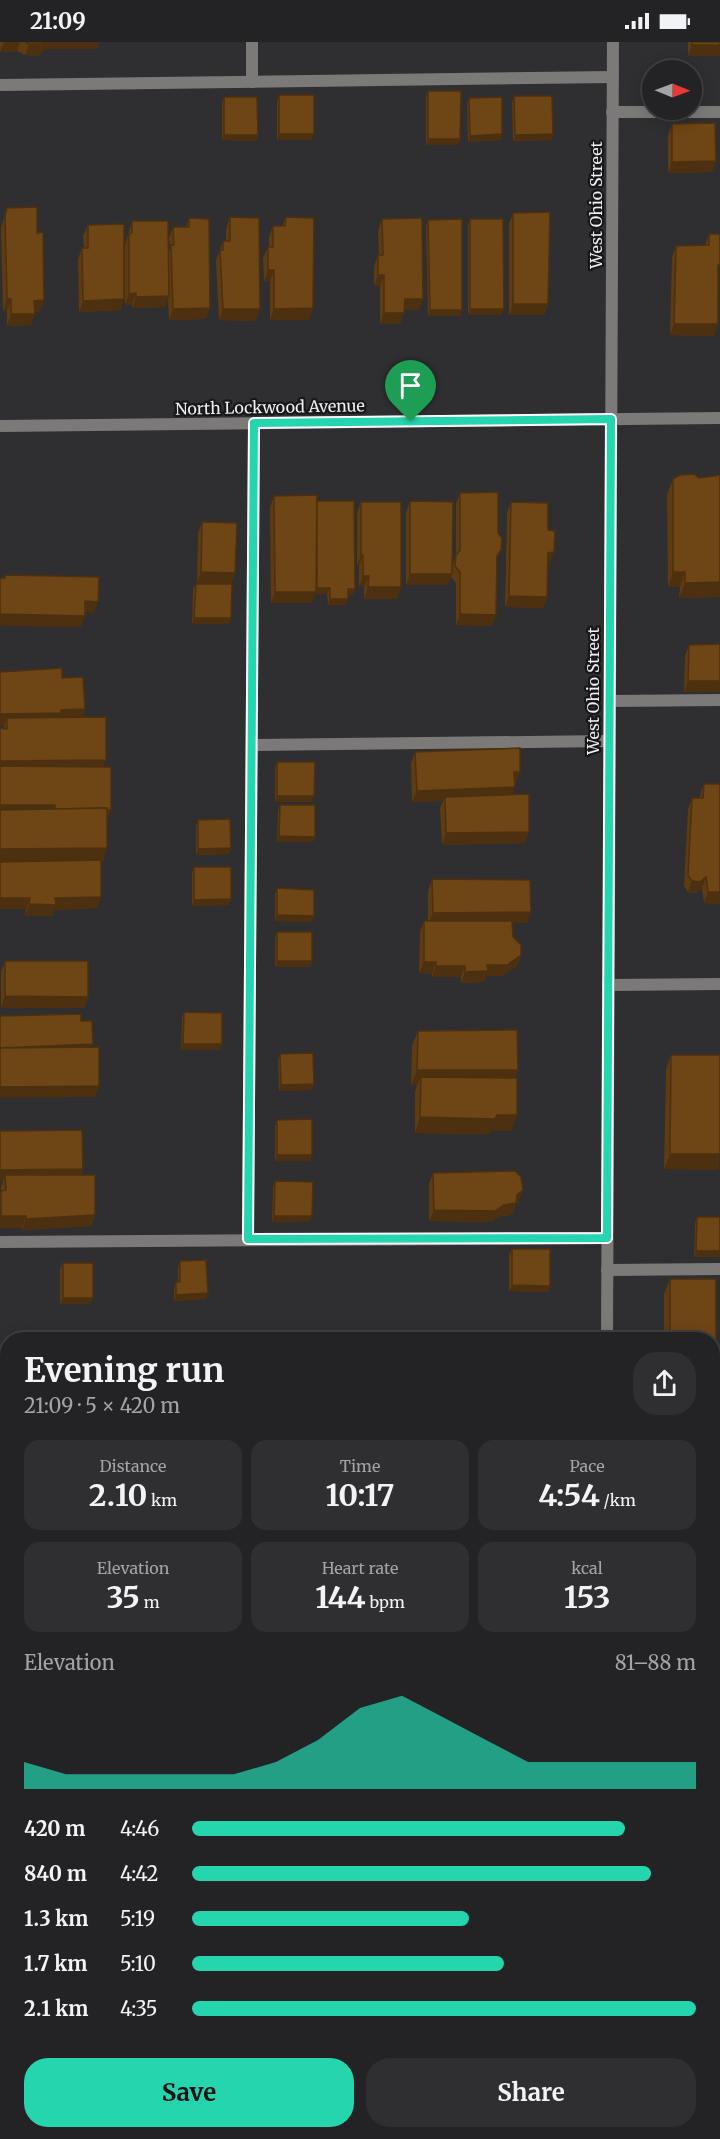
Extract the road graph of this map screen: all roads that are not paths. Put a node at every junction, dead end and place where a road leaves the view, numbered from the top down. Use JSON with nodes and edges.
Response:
{"nodes":[{"id":1,"x":252,"y":42,"type":"edge"},
{"id":2,"x":613,"y":42,"type":"edge"},
{"id":3,"x":613,"y":77,"type":"junction"},
{"id":4,"x":252,"y":82,"type":"junction"},
{"id":5,"x":0,"y":85,"type":"edge"},
{"id":6,"x":612,"y":112,"type":"junction"},
{"id":7,"x":720,"y":112,"type":"edge"},
{"id":8,"x":720,"y":418,"type":"edge"},
{"id":9,"x":611,"y":419,"type":"junction"},
{"id":10,"x":254,"y":423,"type":"junction"},
{"id":11,"x":0,"y":426,"type":"edge"},
{"id":12,"x":720,"y":700,"type":"edge"},
{"id":13,"x":610,"y":701,"type":"junction"},
{"id":14,"x":609,"y":741,"type":"junction"},
{"id":15,"x":252,"y":745,"type":"junction"},
{"id":16,"x":720,"y":984,"type":"edge"},
{"id":17,"x":608,"y":985,"type":"junction"},
{"id":18,"x":607,"y":1238,"type":"junction"},
{"id":19,"x":248,"y":1239,"type":"junction"},
{"id":20,"x":0,"y":1242,"type":"edge"},
{"id":21,"x":720,"y":1269,"type":"edge"},
{"id":22,"x":607,"y":1270,"type":"junction"},
{"id":23,"x":607,"y":1332,"type":"edge"}],
"edges":[{"from":1,"to":4,"type":"street"},
{"from":2,"to":3,"type":"street","name":"West Ohio Street"},
{"from":3,"to":4,"type":"street"},
{"from":3,"to":6,"type":"street","name":"West Ohio Street"},
{"from":4,"to":5,"type":"street"},
{"from":6,"to":7,"type":"street"},
{"from":6,"to":9,"type":"street","name":"West Ohio Street"},
{"from":8,"to":9,"type":"street","name":"North Lockwood Avenue"},
{"from":9,"to":10,"type":"street","name":"North Lockwood Avenue"},
{"from":9,"to":13,"type":"street","name":"West Ohio Street"},
{"from":10,"to":11,"type":"street","name":"North Lockwood Avenue"},
{"from":10,"to":15,"type":"street"},
{"from":12,"to":13,"type":"street"},
{"from":13,"to":14,"type":"street","name":"West Ohio Street"},
{"from":14,"to":15,"type":"street"},
{"from":14,"to":17,"type":"street","name":"West Ohio Street"},
{"from":15,"to":19,"type":"street"},
{"from":16,"to":17,"type":"street"},
{"from":17,"to":18,"type":"street","name":"West Ohio Street"},
{"from":18,"to":19,"type":"street"},
{"from":18,"to":22,"type":"street","name":"West Ohio Street"},
{"from":19,"to":20,"type":"street"},
{"from":21,"to":22,"type":"street"},
{"from":22,"to":23,"type":"street","name":"West Ohio Street"}]}
